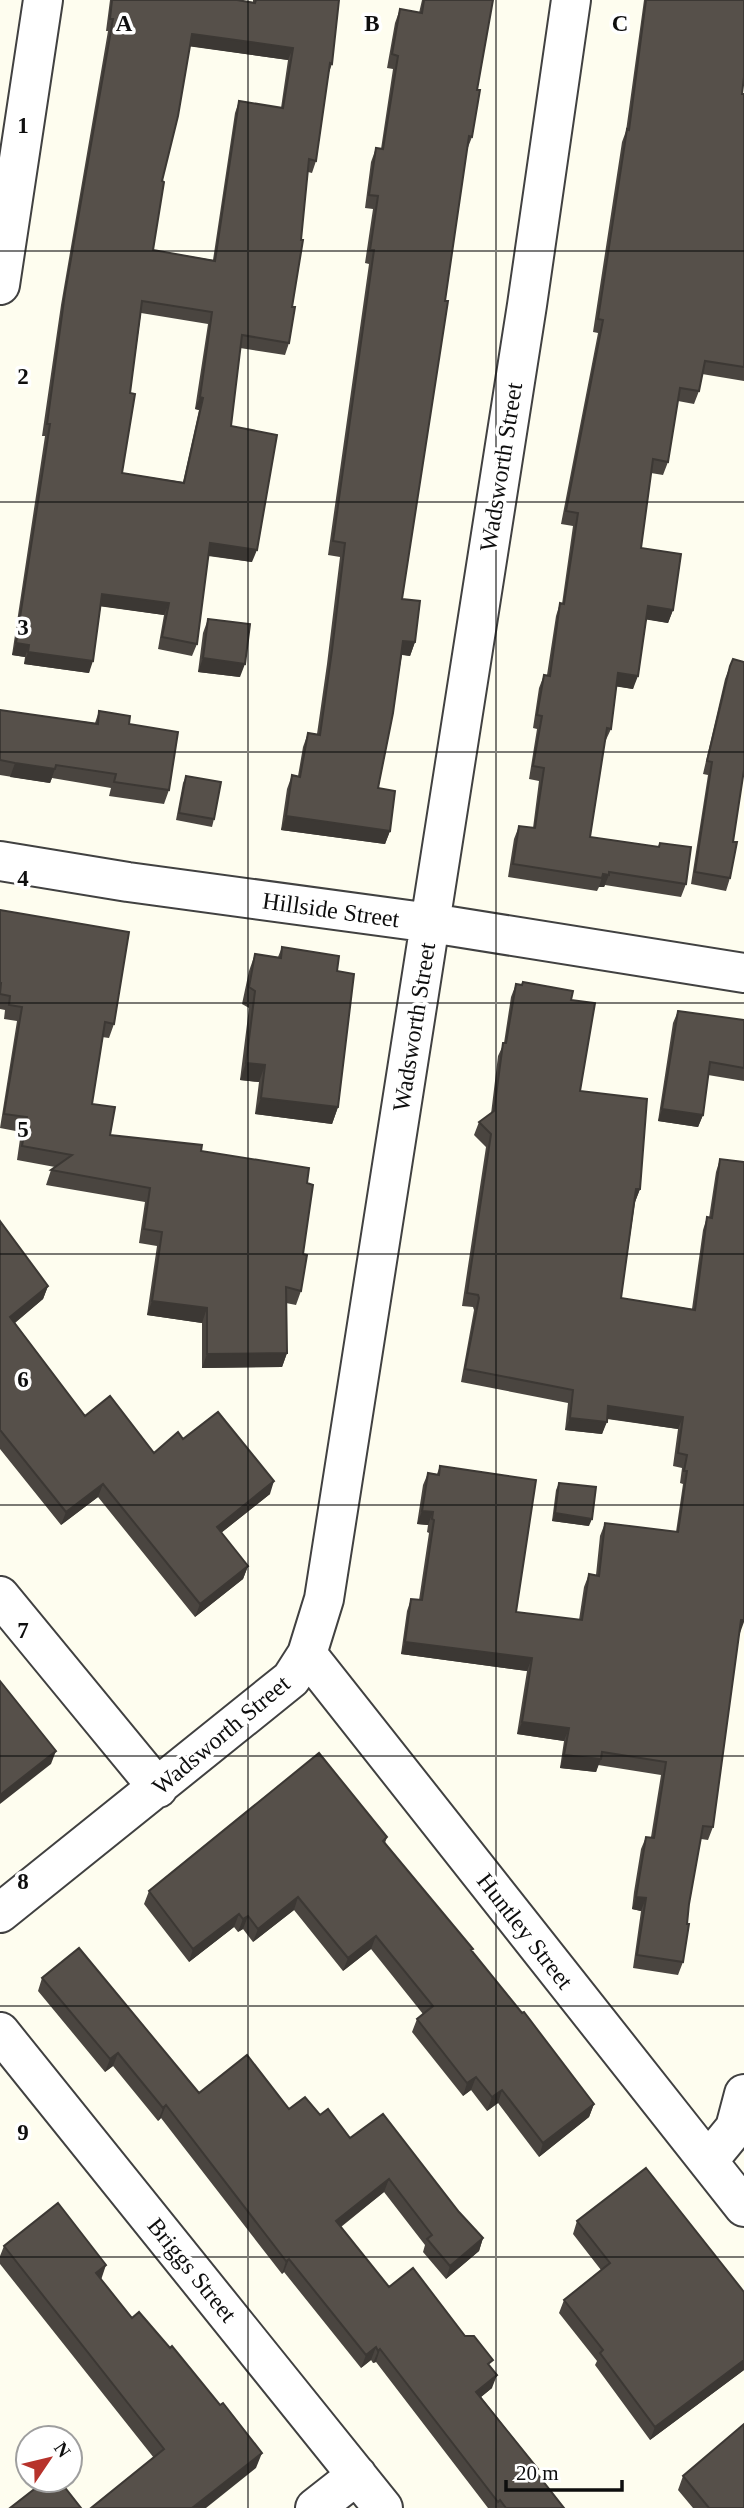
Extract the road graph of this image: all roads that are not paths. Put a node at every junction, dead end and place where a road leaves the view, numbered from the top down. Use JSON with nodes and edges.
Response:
{"nodes":[{"id":1,"x":43,"y":0,"type":"edge"},
{"id":2,"x":571,"y":0,"type":"edge"},
{"id":3,"x":0,"y":285,"type":"edge"},
{"id":4,"x":0,"y":861,"type":"edge"},
{"id":5,"x":431,"y":923,"type":"junction"},
{"id":6,"x":744,"y":973,"type":"edge"},
{"id":7,"x":0,"y":1596,"type":"edge"},
{"id":8,"x":307,"y":1654,"type":"junction"},
{"id":9,"x":158,"y":1788,"type":"junction"},
{"id":10,"x":0,"y":1913,"type":"edge"},
{"id":11,"x":0,"y":2032,"type":"edge"},
{"id":12,"x":744,"y":2094,"type":"edge"},
{"id":13,"x":708,"y":2161,"type":"junction"},
{"id":14,"x":744,"y":2207,"type":"edge"},
{"id":15,"x":356,"y":2475,"type":"junction"},
{"id":16,"x":315,"y":2508,"type":"edge"},
{"id":17,"x":383,"y":2508,"type":"edge"}],
"edges":[{"from":1,"to":3,"type":"street"},
{"from":2,"to":5,"type":"street","name":"Wadsworth Street"},
{"from":4,"to":5,"type":"street","name":"Hillside Street"},
{"from":5,"to":6,"type":"street","name":"Hillside Street"},
{"from":5,"to":8,"type":"street","name":"Wadsworth Street"},
{"from":7,"to":9,"type":"street"},
{"from":8,"to":9,"type":"street","name":"Wadsworth Street"},
{"from":8,"to":13,"type":"street","name":"Huntley Street"},
{"from":9,"to":10,"type":"street","name":"Wadsworth Street"},
{"from":11,"to":15,"type":"street","name":"Briggs Street"},
{"from":12,"to":13,"type":"street"},
{"from":13,"to":14,"type":"street","name":"Huntley Street"},
{"from":15,"to":16,"type":"street"},
{"from":15,"to":17,"type":"street","name":"Briggs Street"}]}
